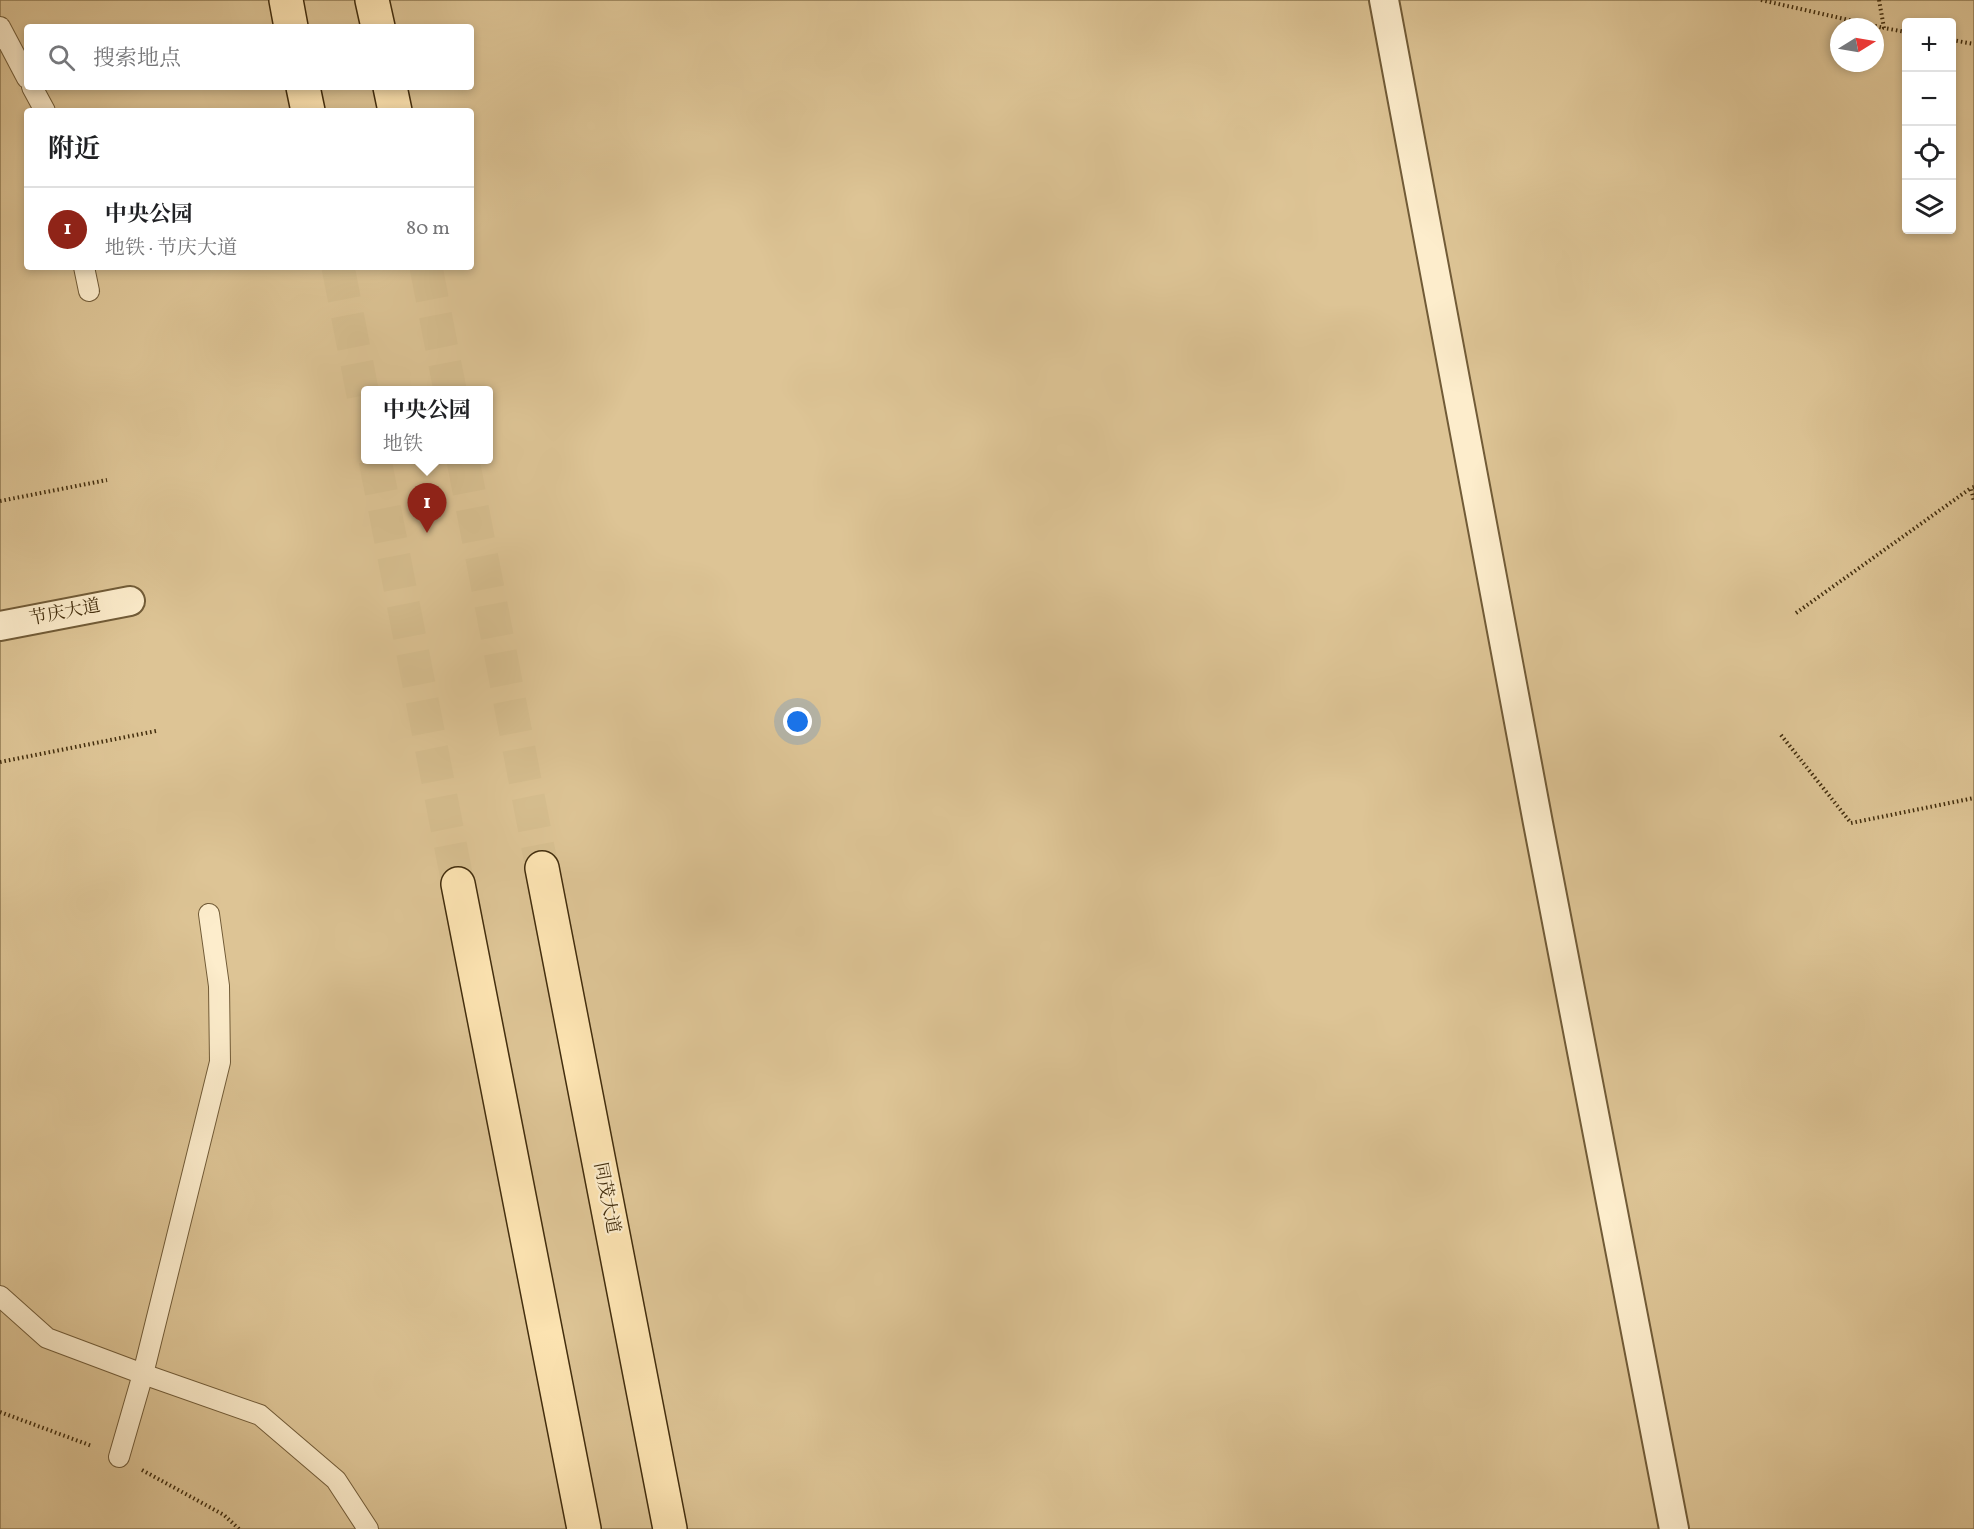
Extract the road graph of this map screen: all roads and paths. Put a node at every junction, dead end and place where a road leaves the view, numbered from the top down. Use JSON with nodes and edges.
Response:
{"nodes":[{"id":1,"x":286,"y":0,"type":"edge"},
{"id":2,"x":372,"y":0,"type":"edge"},
{"id":3,"x":1384,"y":0,"type":"edge"},
{"id":4,"x":1761,"y":0,"type":"edge"},
{"id":5,"x":1880,"y":0,"type":"edge"},
{"id":6,"x":1840,"y":18,"type":"edge"},
{"id":7,"x":1883,"y":18,"type":"edge"},
{"id":8,"x":290,"y":24,"type":"edge"},
{"id":9,"x":377,"y":24,"type":"edge"},
{"id":10,"x":0,"y":27,"type":"edge"},
{"id":11,"x":1884,"y":28,"type":"edge"},
{"id":12,"x":1902,"y":31,"type":"edge"},
{"id":13,"x":1956,"y":41,"type":"edge"},
{"id":14,"x":1974,"y":44,"type":"edge"},
{"id":15,"x":24,"y":72,"type":"edge"},
{"id":16,"x":34,"y":90,"type":"edge"},
{"id":17,"x":304,"y":90,"type":"edge"},
{"id":18,"x":390,"y":90,"type":"edge"},
{"id":19,"x":43,"y":108,"type":"edge"},
{"id":20,"x":307,"y":108,"type":"edge"},
{"id":21,"x":394,"y":108,"type":"edge"},
{"id":22,"x":85,"y":270,"type":"edge"},
{"id":23,"x":89,"y":291,"type":"dead end"},
{"id":24,"x":107,"y":480,"type":"dead end"},
{"id":25,"x":1973,"y":488,"type":"edge"},
{"id":26,"x":0,"y":501,"type":"edge"},
{"id":27,"x":1974,"y":502,"type":"edge"},
{"id":28,"x":130,"y":601,"type":"dead end"},
{"id":29,"x":1796,"y":613,"type":"dead end"},
{"id":30,"x":0,"y":626,"type":"edge"},
{"id":31,"x":156,"y":731,"type":"dead end"},
{"id":32,"x":1781,"y":735,"type":"dead end"},
{"id":33,"x":0,"y":762,"type":"edge"},
{"id":34,"x":1974,"y":798,"type":"edge"},
{"id":35,"x":542,"y":868,"type":"tunnel mouth"},
{"id":36,"x":458,"y":884,"type":"tunnel mouth"},
{"id":37,"x":209,"y":914,"type":"dead end"},
{"id":38,"x":0,"y":1296,"type":"edge"},
{"id":39,"x":143,"y":1374,"type":"junction"},
{"id":40,"x":119,"y":1457,"type":"dead end"},
{"id":41,"x":368,"y":1529,"type":"edge"},
{"id":42,"x":584,"y":1529,"type":"edge"},
{"id":43,"x":670,"y":1529,"type":"edge"},
{"id":44,"x":1674,"y":1529,"type":"edge"}],
"edges":[{"from":1,"to":8,"type":"main road"},
{"from":2,"to":9,"type":"main road"},
{"from":3,"to":44,"type":"street"},
{"from":4,"to":6,"type":"path"},
{"from":5,"to":7,"type":"path"},
{"from":10,"to":15,"type":"lane"},
{"from":11,"to":12,"type":"path"},
{"from":13,"to":14,"type":"path"},
{"from":16,"to":19,"type":"lane"},
{"from":17,"to":20,"type":"main road"},
{"from":18,"to":21,"type":"main road"},
{"from":22,"to":23,"type":"lane"},
{"from":24,"to":26,"type":"path"},
{"from":25,"to":27,"type":"path"},
{"from":25,"to":29,"type":"path"},
{"from":28,"to":30,"type":"street","name":"节庆大道"},
{"from":31,"to":33,"type":"path"},
{"from":32,"to":34,"type":"path"},
{"from":35,"to":43,"type":"main road","name":"同茂大道"},
{"from":36,"to":42,"type":"main road"},
{"from":37,"to":39,"type":"lane"},
{"from":38,"to":39,"type":"lane"},
{"from":39,"to":40,"type":"lane"},
{"from":39,"to":41,"type":"lane"}]}
